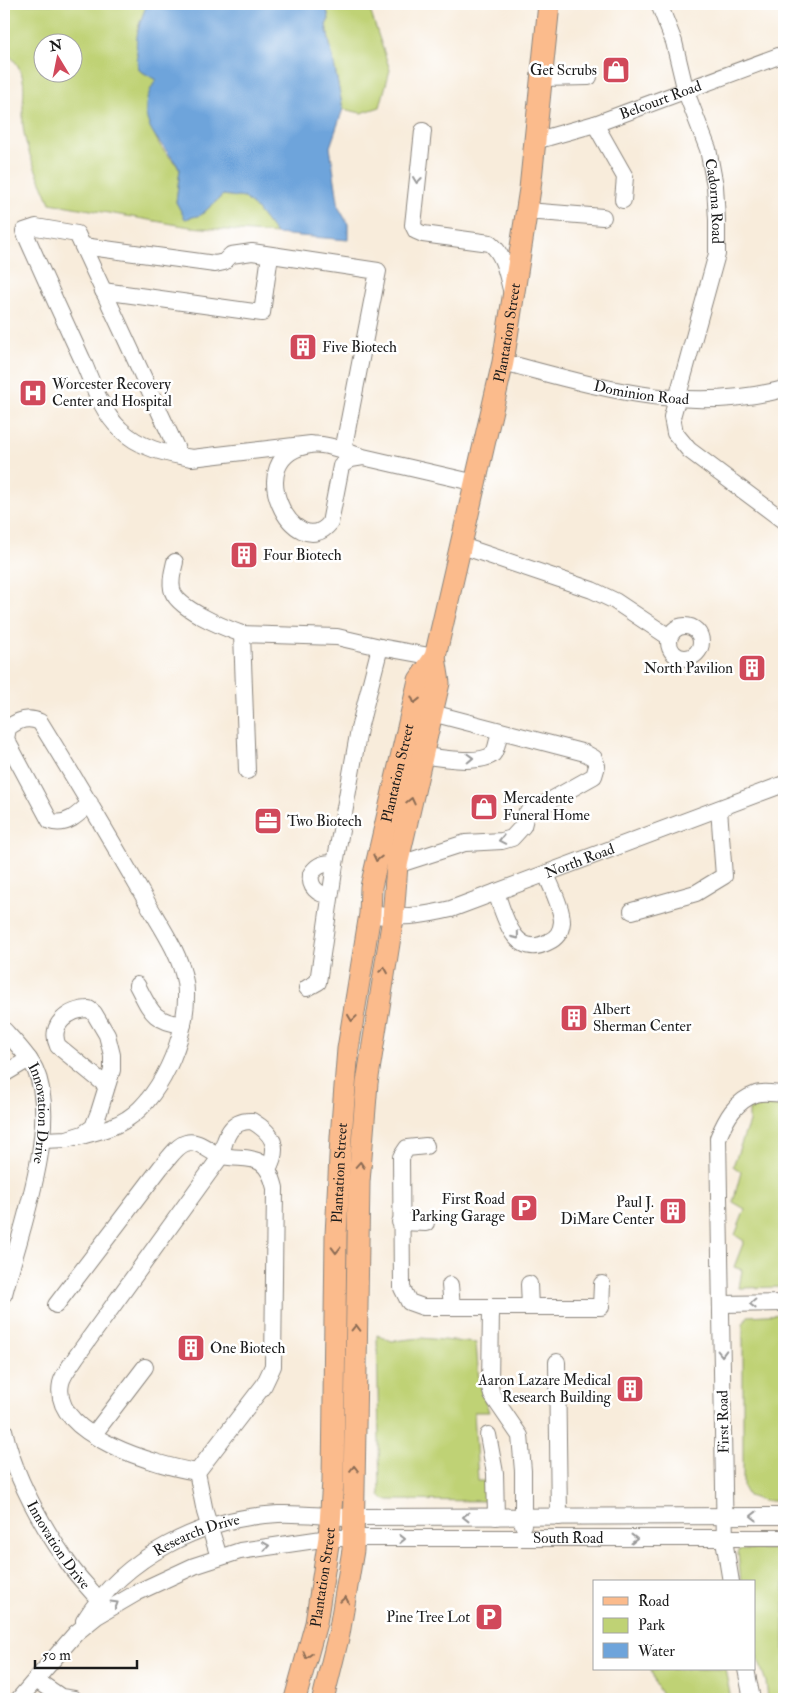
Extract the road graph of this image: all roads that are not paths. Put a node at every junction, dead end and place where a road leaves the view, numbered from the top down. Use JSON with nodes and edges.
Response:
{"nodes":[{"id":1,"x":549,"y":4,"type":"edge"},
{"id":2,"x":660,"y":4,"type":"edge"},
{"id":3,"x":784,"y":54,"type":"edge"},
{"id":4,"x":589,"y":77,"type":"dead end"},
{"id":5,"x":542,"y":78,"type":"junction"},
{"id":6,"x":686,"y":92,"type":"junction"},
{"id":7,"x":595,"y":124,"type":"junction"},
{"id":8,"x":423,"y":131,"type":"dead end"},
{"id":9,"x":536,"y":141,"type":"junction"},
{"id":10,"x":623,"y":200,"type":"dead end"},
{"id":11,"x":527,"y":210,"type":"junction"},
{"id":12,"x":603,"y":217,"type":"dead end"},
{"id":13,"x":82,"y":246,"type":"junction"},
{"id":14,"x":270,"y":255,"type":"junction"},
{"id":15,"x":103,"y":291,"type":"junction"},
{"id":16,"x":513,"y":297,"type":"junction"},
{"id":17,"x":503,"y":362,"type":"junction"},
{"id":18,"x":784,"y":389,"type":"edge"},
{"id":19,"x":676,"y":400,"type":"junction"},
{"id":20,"x":311,"y":444,"type":"junction"},
{"id":21,"x":342,"y":451,"type":"junction"},
{"id":22,"x":180,"y":456,"type":"junction"},
{"id":23,"x":363,"y":457,"type":"junction"},
{"id":24,"x":476,"y":483,"type":"junction"},
{"id":25,"x":784,"y":521,"type":"edge"},
{"id":26,"x":462,"y":546,"type":"junction"},
{"id":27,"x":175,"y":562,"type":"dead end"},
{"id":28,"x":242,"y":634,"type":"junction"},
{"id":29,"x":669,"y":637,"type":"dead end"},
{"id":30,"x":380,"y":647,"type":"junction"},
{"id":31,"x":435,"y":656,"type":"junction"},
{"id":32,"x":432,"y":713,"type":"junction"},
{"id":33,"x":500,"y":731,"type":"junction"},
{"id":34,"x":422,"y":755,"type":"junction"},
{"id":35,"x":247,"y":771,"type":"dead end"},
{"id":36,"x":784,"y":784,"type":"edge"},
{"id":37,"x":90,"y":802,"type":"junction"},
{"id":38,"x":719,"y":809,"type":"junction"},
{"id":39,"x":335,"y":864,"type":"junction"},
{"id":40,"x":397,"y":865,"type":"junction"},
{"id":41,"x":546,"y":874,"type":"junction"},
{"id":42,"x":496,"y":892,"type":"junction"},
{"id":43,"x":330,"y":896,"type":"junction"},
{"id":44,"x":632,"y":911,"type":"dead end"},
{"id":45,"x":370,"y":914,"type":"junction"},
{"id":46,"x":393,"y":918,"type":"junction"},
{"id":47,"x":137,"y":985,"type":"dead end"},
{"id":48,"x":307,"y":988,"type":"dead end"},
{"id":49,"x":183,"y":1025,"type":"junction"},
{"id":50,"x":4,"y":1030,"type":"edge"},
{"id":51,"x":29,"y":1059,"type":"junction"},
{"id":52,"x":4,"y":1074,"type":"edge"},
{"id":53,"x":107,"y":1086,"type":"junction"},
{"id":54,"x":784,"y":1094,"type":"edge"},
{"id":55,"x":78,"y":1137,"type":"junction"},
{"id":56,"x":42,"y":1140,"type":"junction"},
{"id":57,"x":426,"y":1146,"type":"dead end"},
{"id":58,"x":221,"y":1156,"type":"junction"},
{"id":59,"x":268,"y":1169,"type":"junction"},
{"id":60,"x":400,"y":1222,"type":"junction"},
{"id":61,"x":426,"y":1222,"type":"dead end"},
{"id":62,"x":529,"y":1284,"type":"dead end"},
{"id":63,"x":602,"y":1284,"type":"dead end"},
{"id":64,"x":450,"y":1285,"type":"dead end"},
{"id":65,"x":4,"y":1294,"type":"edge"},
{"id":66,"x":784,"y":1303,"type":"edge"},
{"id":67,"x":721,"y":1304,"type":"junction"},
{"id":68,"x":56,"y":1305,"type":"dead end"},
{"id":69,"x":452,"y":1306,"type":"junction"},
{"id":70,"x":491,"y":1307,"type":"junction"},
{"id":71,"x":530,"y":1307,"type":"junction"},
{"id":72,"x":557,"y":1362,"type":"dead end"},
{"id":73,"x":145,"y":1367,"type":"dead end"},
{"id":74,"x":4,"y":1430,"type":"edge"},
{"id":75,"x":94,"y":1434,"type":"junction"},
{"id":76,"x":488,"y":1435,"type":"dead end"},
{"id":77,"x":524,"y":1471,"type":"junction"},
{"id":78,"x":197,"y":1472,"type":"junction"},
{"id":79,"x":495,"y":1473,"type":"junction"},
{"id":80,"x":523,"y":1516,"type":"junction"},
{"id":81,"x":725,"y":1516,"type":"junction"},
{"id":82,"x":784,"y":1516,"type":"edge"},
{"id":83,"x":330,"y":1517,"type":"junction"},
{"id":84,"x":354,"y":1517,"type":"junction"},
{"id":85,"x":496,"y":1517,"type":"junction"},
{"id":86,"x":559,"y":1517,"type":"junction"},
{"id":87,"x":209,"y":1526,"type":"junction"},
{"id":88,"x":329,"y":1538,"type":"junction"},
{"id":89,"x":524,"y":1538,"type":"junction"},
{"id":90,"x":784,"y":1538,"type":"edge"},
{"id":91,"x":353,"y":1539,"type":"junction"},
{"id":92,"x":725,"y":1539,"type":"junction"},
{"id":93,"x":219,"y":1556,"type":"junction"},
{"id":94,"x":731,"y":1580,"type":"edge"},
{"id":95,"x":98,"y":1599,"type":"junction"},
{"id":96,"x":76,"y":1633,"type":"junction"},
{"id":97,"x":746,"y":1670,"type":"edge"},
{"id":98,"x":36,"y":1680,"type":"junction"},
{"id":99,"x":65,"y":1698,"type":"edge"},
{"id":100,"x":19,"y":1699,"type":"edge"},
{"id":101,"x":295,"y":1699,"type":"edge"},
{"id":102,"x":323,"y":1699,"type":"edge"},
{"id":103,"x":752,"y":1699,"type":"edge"}],
"edges":[{"from":1,"to":5,"type":"main road","name":"Plantation Street"},
{"from":2,"to":6,"type":"street","name":"Cadorna Road"},
{"from":3,"to":6,"type":"street","name":"Belcourt Road"},
{"from":4,"to":5,"type":"street"},
{"from":5,"to":9,"type":"main road","name":"Plantation Street"},
{"from":6,"to":7,"type":"street","name":"Belcourt Road"},
{"from":6,"to":19,"type":"street","name":"Cadorna Road"},
{"from":7,"to":9,"type":"street","name":"Belcourt Road"},
{"from":7,"to":10,"type":"street"},
{"from":8,"to":16,"type":"street","one_way":true},
{"from":9,"to":11,"type":"main road","name":"Plantation Street"},
{"from":11,"to":12,"type":"street"},
{"from":11,"to":16,"type":"main road","name":"Plantation Street"},
{"from":13,"to":14,"type":"street"},
{"from":13,"to":15,"type":"street"},
{"from":13,"to":22,"type":"street"},
{"from":14,"to":15,"type":"street"},
{"from":14,"to":21,"type":"street"},
{"from":15,"to":22,"type":"street"},
{"from":16,"to":17,"type":"main road","name":"Plantation Street"},
{"from":17,"to":19,"type":"street","name":"Dominion Road"},
{"from":17,"to":24,"type":"main road","name":"Plantation Street"},
{"from":18,"to":19,"type":"street","name":"Dominion Road"},
{"from":19,"to":25,"type":"street","name":"Cadorna Road"},
{"from":20,"to":21,"type":"street"},
{"from":20,"to":22,"type":"street"},
{"from":20,"to":23,"type":"street"},
{"from":21,"to":23,"type":"street"},
{"from":23,"to":24,"type":"street"},
{"from":24,"to":26,"type":"main road","name":"Plantation Street"},
{"from":26,"to":29,"type":"street"},
{"from":26,"to":31,"type":"main road","name":"Plantation Street"},
{"from":27,"to":28,"type":"street"},
{"from":28,"to":30,"type":"street"},
{"from":28,"to":35,"type":"street"},
{"from":30,"to":31,"type":"street"},
{"from":30,"to":39,"type":"street"},
{"from":31,"to":32,"type":"main road","name":"Plantation Street"},
{"from":31,"to":45,"type":"main road","name":"Plantation Street","one_way":true},
{"from":32,"to":33,"type":"street"},
{"from":32,"to":34,"type":"main road","name":"Plantation Street"},
{"from":34,"to":33,"type":"street","one_way":true},
{"from":33,"to":40,"type":"street","one_way":true},
{"from":40,"to":34,"type":"main road","name":"Plantation Street","one_way":true},
{"from":36,"to":38,"type":"street","name":"North Road"},
{"from":37,"to":37,"type":"street"},
{"from":37,"to":49,"type":"street"},
{"from":38,"to":41,"type":"street","name":"North Road"},
{"from":38,"to":44,"type":"street"},
{"from":39,"to":43,"type":"street"},
{"from":39,"to":43,"type":"street"},
{"from":40,"to":46,"type":"main road","name":"Plantation Street"},
{"from":41,"to":42,"type":"street","name":"North Road"},
{"from":42,"to":41,"type":"street","one_way":true},
{"from":42,"to":46,"type":"street","name":"North Road"},
{"from":43,"to":48,"type":"street"},
{"from":45,"to":46,"type":"street","name":"North Road"},
{"from":45,"to":83,"type":"main road","name":"Plantation Street","one_way":true},
{"from":84,"to":46,"type":"main road","name":"Plantation Street","one_way":true},
{"from":47,"to":49,"type":"street"},
{"from":49,"to":55,"type":"street"},
{"from":50,"to":51,"type":"street","name":"Innovation Drive"},
{"from":51,"to":52,"type":"street"},
{"from":51,"to":56,"type":"street","name":"Innovation Drive"},
{"from":53,"to":53,"type":"street"},
{"from":53,"to":55,"type":"street"},
{"from":54,"to":67,"type":"street","name":"First Road"},
{"from":55,"to":56,"type":"street"},
{"from":56,"to":65,"type":"street","name":"Innovation Drive"},
{"from":57,"to":60,"type":"street"},
{"from":58,"to":59,"type":"street"},
{"from":58,"to":59,"type":"street"},
{"from":58,"to":68,"type":"street"},
{"from":58,"to":75,"type":"street"},
{"from":59,"to":78,"type":"street"},
{"from":60,"to":61,"type":"street"},
{"from":60,"to":69,"type":"street"},
{"from":62,"to":71,"type":"street"},
{"from":63,"to":71,"type":"street"},
{"from":64,"to":69,"type":"street"},
{"from":66,"to":67,"type":"street","one_way":true},
{"from":67,"to":81,"type":"street","name":"First Road","one_way":true},
{"from":69,"to":70,"type":"street"},
{"from":70,"to":71,"type":"street"},
{"from":70,"to":77,"type":"street"},
{"from":72,"to":86,"type":"street"},
{"from":73,"to":75,"type":"street"},
{"from":74,"to":95,"type":"street","name":"Innovation Drive"},
{"from":75,"to":78,"type":"street"},
{"from":76,"to":79,"type":"street"},
{"from":77,"to":79,"type":"street"},
{"from":77,"to":80,"type":"street"},
{"from":78,"to":87,"type":"street"},
{"from":79,"to":85,"type":"street"},
{"from":80,"to":85,"type":"street","name":"South Road"},
{"from":80,"to":86,"type":"street","name":"South Road"},
{"from":80,"to":89,"type":"street"},
{"from":82,"to":81,"type":"street","name":"South Road","one_way":true},
{"from":81,"to":86,"type":"street","name":"South Road"},
{"from":81,"to":92,"type":"street","name":"First Road"},
{"from":83,"to":84,"type":"street","name":"Research Drive"},
{"from":83,"to":87,"type":"street","name":"Research Drive"},
{"from":83,"to":88,"type":"main road","name":"Plantation Street"},
{"from":85,"to":84,"type":"street","name":"South Road","one_way":true},
{"from":84,"to":91,"type":"main road","name":"Plantation Street"},
{"from":87,"to":93,"type":"street"},
{"from":87,"to":95,"type":"street","name":"Research Drive"},
{"from":88,"to":91,"type":"street","name":"Research Drive"},
{"from":93,"to":88,"type":"street","name":"Research Drive","one_way":true},
{"from":88,"to":101,"type":"main road","name":"Plantation Street","one_way":true},
{"from":91,"to":89,"type":"street","name":"South Road","one_way":true},
{"from":89,"to":92,"type":"street","name":"South Road","one_way":true},
{"from":90,"to":92,"type":"street","name":"South Road"},
{"from":102,"to":91,"type":"main road","name":"Plantation Street","one_way":true},
{"from":92,"to":94,"type":"street","name":"First Road"},
{"from":96,"to":93,"type":"street","name":"Research Drive","one_way":true},
{"from":95,"to":96,"type":"street","name":"Research Drive"},
{"from":96,"to":98,"type":"street","name":"Research Drive"},
{"from":97,"to":103,"type":"street"},
{"from":98,"to":99,"type":"street"},
{"from":98,"to":100,"type":"street","name":"Research Drive"}]}
